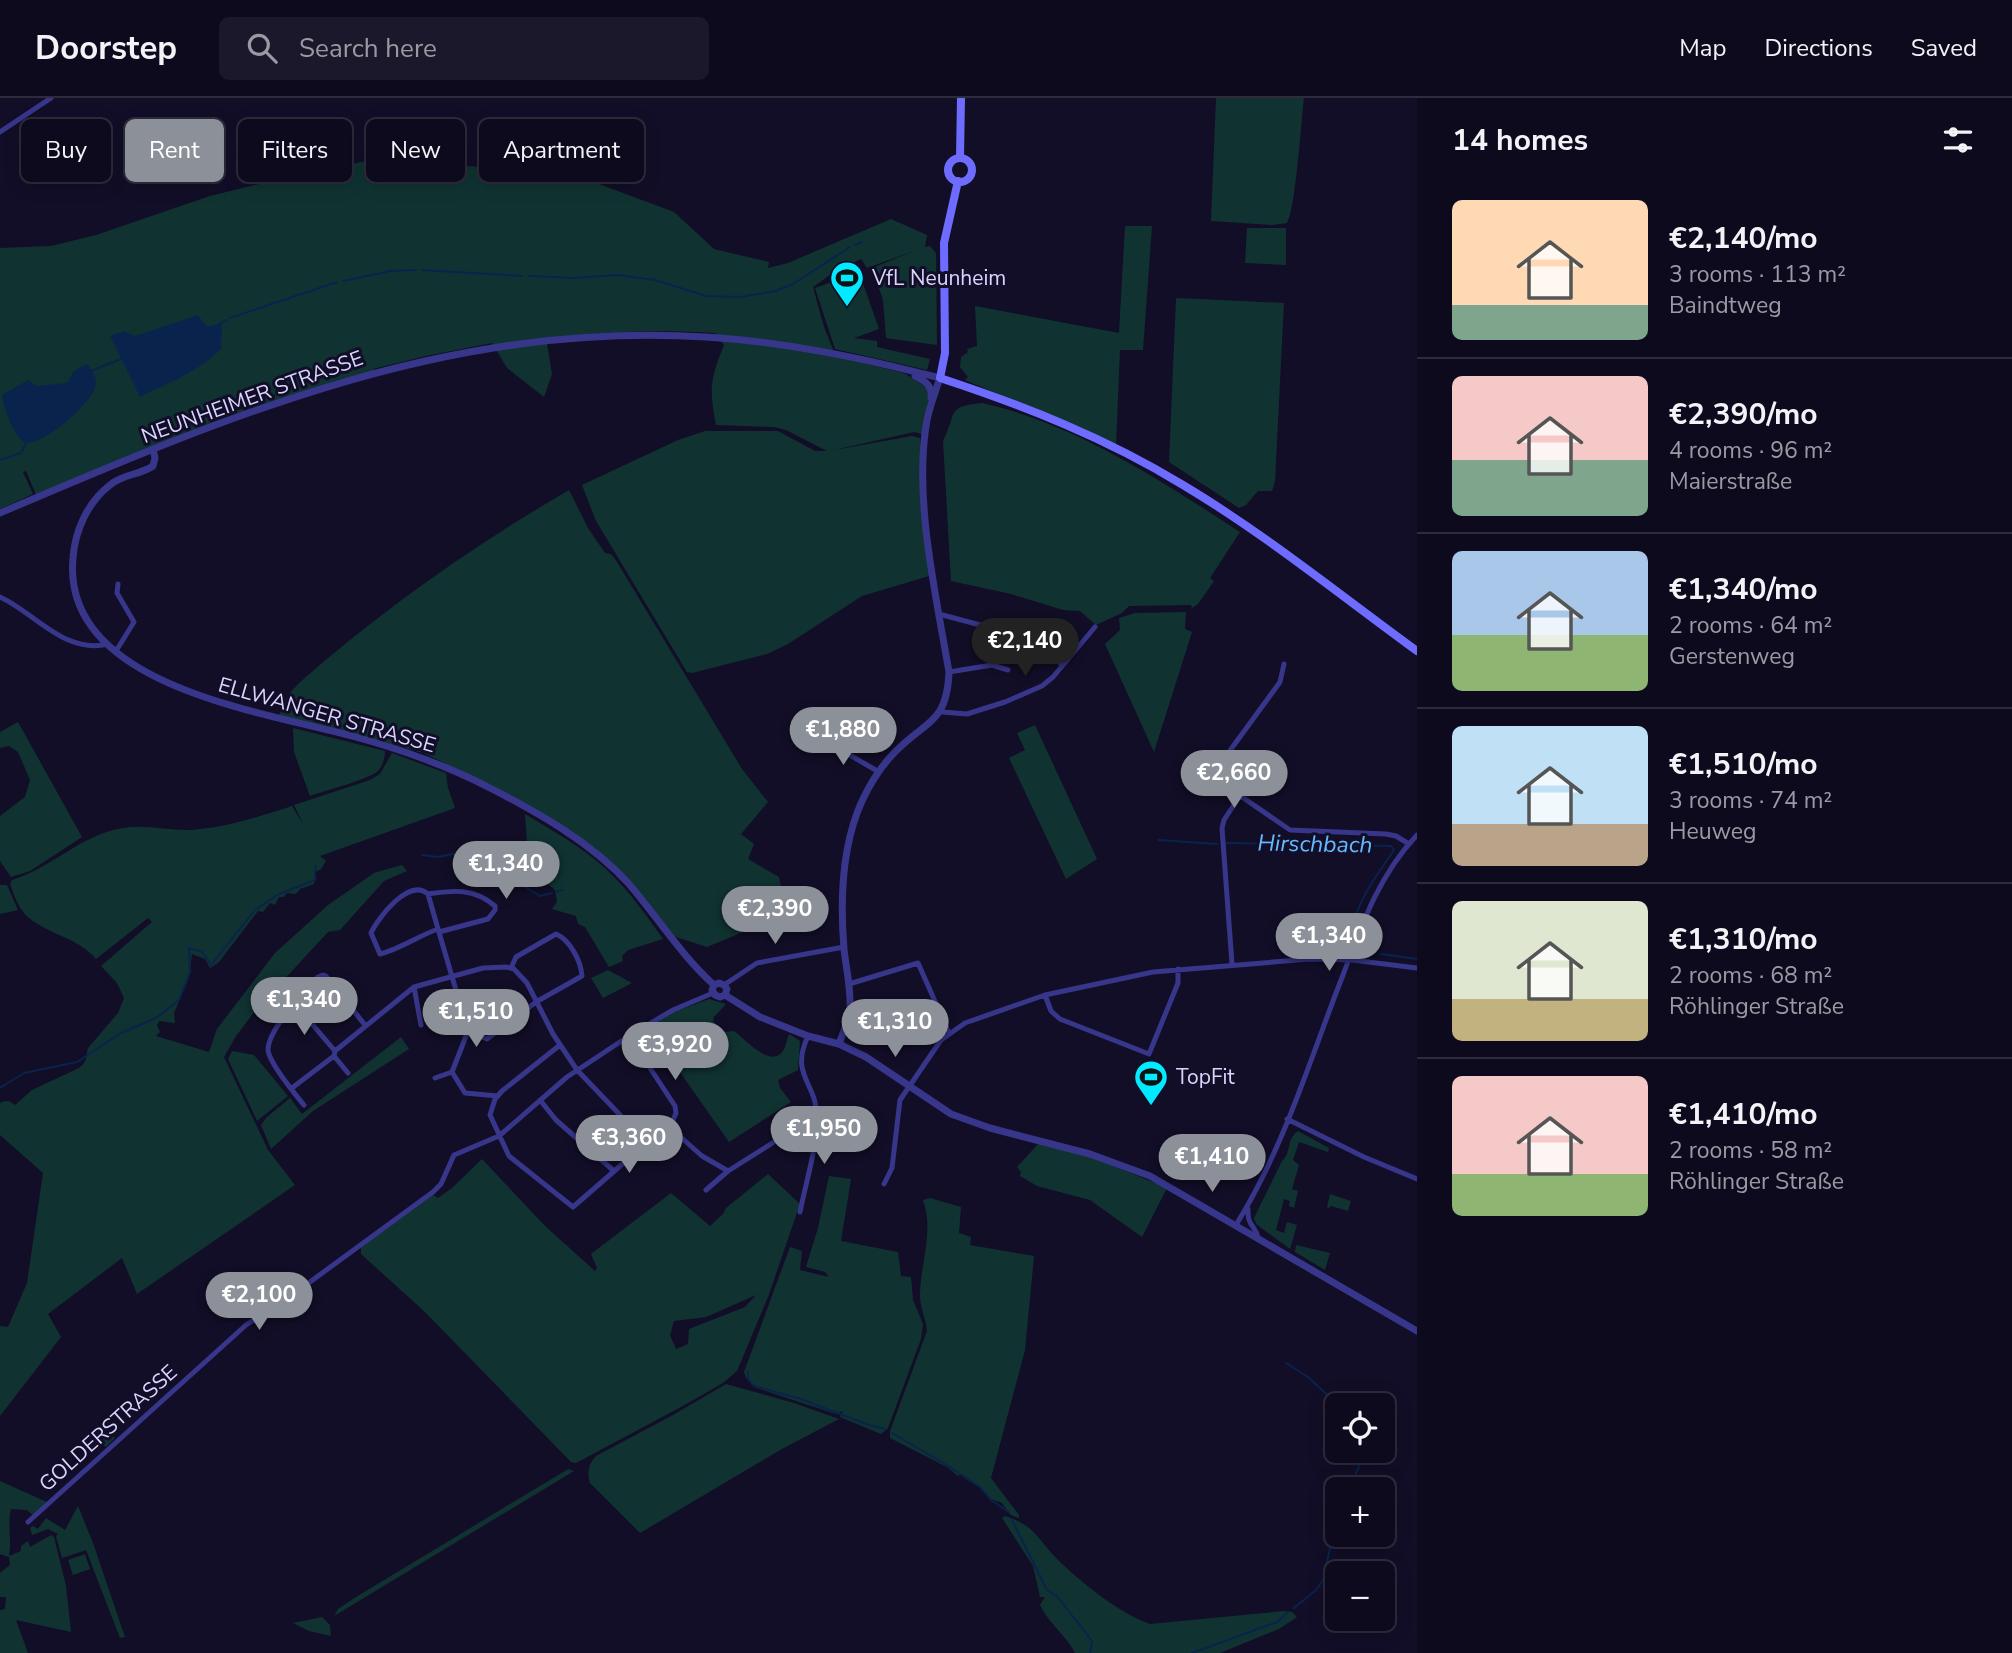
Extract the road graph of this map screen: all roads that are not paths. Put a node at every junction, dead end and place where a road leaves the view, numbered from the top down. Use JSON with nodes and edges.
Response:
{"nodes":[{"id":1,"x":51,"y":98,"type":"edge"},
{"id":2,"x":961,"y":98,"type":"edge"},
{"id":3,"x":0,"y":132,"type":"edge"},
{"id":4,"x":960,"y":158,"type":"junction"},
{"id":5,"x":958,"y":181,"type":"junction"},
{"id":6,"x":945,"y":359,"type":"junction"},
{"id":7,"x":906,"y":370,"type":"junction"},
{"id":8,"x":940,"y":378,"type":"junction"},
{"id":9,"x":967,"y":387,"type":"junction"},
{"id":10,"x":931,"y":406,"type":"junction"},
{"id":11,"x":153,"y":449,"type":"junction"},
{"id":12,"x":0,"y":513,"type":"edge"},
{"id":13,"x":118,"y":584,"type":"dead end"},
{"id":14,"x":0,"y":597,"type":"edge"},
{"id":15,"x":939,"y":614,"type":"junction"},
{"id":16,"x":1095,"y":627,"type":"dead end"},
{"id":17,"x":108,"y":644,"type":"junction"},
{"id":18,"x":116,"y":651,"type":"junction"},
{"id":19,"x":1417,"y":652,"type":"edge"},
{"id":20,"x":1284,"y":664,"type":"dead end"},
{"id":21,"x":1062,"y":666,"type":"junction"},
{"id":22,"x":1009,"y":670,"type":"dead end"},
{"id":23,"x":949,"y":672,"type":"junction"},
{"id":24,"x":942,"y":712,"type":"junction"},
{"id":25,"x":827,"y":736,"type":"dead end"},
{"id":26,"x":879,"y":772,"type":"junction"},
{"id":27,"x":1239,"y":797,"type":"junction"},
{"id":28,"x":1417,"y":835,"type":"edge"},
{"id":29,"x":1409,"y":844,"type":"junction"},
{"id":30,"x":428,"y":894,"type":"junction"},
{"id":31,"x":438,"y":930,"type":"junction"},
{"id":32,"x":844,"y":947,"type":"junction"},
{"id":33,"x":1348,"y":960,"type":"junction"},
{"id":34,"x":1232,"y":964,"type":"junction"},
{"id":35,"x":511,"y":968,"type":"junction"},
{"id":36,"x":1417,"y":968,"type":"edge"},
{"id":37,"x":1178,"y":969,"type":"junction"},
{"id":38,"x":453,"y":978,"type":"junction"},
{"id":39,"x":849,"y":984,"type":"junction"},
{"id":40,"x":724,"y":985,"type":"junction"},
{"id":41,"x":414,"y":987,"type":"junction"},
{"id":42,"x":713,"y":989,"type":"junction"},
{"id":43,"x":725,"y":995,"type":"junction"},
{"id":44,"x":1045,"y":995,"type":"junction"},
{"id":45,"x":536,"y":1002,"type":"junction"},
{"id":46,"x":295,"y":1004,"type":"junction"},
{"id":47,"x":365,"y":1025,"type":"junction"},
{"id":48,"x":421,"y":1025,"type":"dead end"},
{"id":49,"x":468,"y":1031,"type":"junction"},
{"id":50,"x":949,"y":1033,"type":"junction"},
{"id":51,"x":629,"y":1036,"type":"junction"},
{"id":52,"x":808,"y":1036,"type":"junction"},
{"id":53,"x":839,"y":1044,"type":"junction"},
{"id":54,"x":560,"y":1045,"type":"junction"},
{"id":55,"x":335,"y":1053,"type":"junction"},
{"id":56,"x":577,"y":1070,"type":"junction"},
{"id":57,"x":452,"y":1072,"type":"junction"},
{"id":58,"x":348,"y":1073,"type":"dead end"},
{"id":59,"x":435,"y":1078,"type":"dead end"},
{"id":60,"x":908,"y":1086,"type":"junction"},
{"id":61,"x":292,"y":1088,"type":"junction"},
{"id":62,"x":498,"y":1096,"type":"junction"},
{"id":63,"x":540,"y":1100,"type":"junction"},
{"id":64,"x":304,"y":1105,"type":"dead end"},
{"id":65,"x":817,"y":1115,"type":"junction"},
{"id":66,"x":1287,"y":1119,"type":"junction"},
{"id":67,"x":667,"y":1125,"type":"junction"},
{"id":68,"x":499,"y":1136,"type":"junction"},
{"id":69,"x":646,"y":1142,"type":"junction"},
{"id":70,"x":614,"y":1171,"type":"junction"},
{"id":71,"x":728,"y":1171,"type":"junction"},
{"id":72,"x":1417,"y":1179,"type":"edge"},
{"id":73,"x":884,"y":1184,"type":"dead end"},
{"id":74,"x":706,"y":1190,"type":"dead end"},
{"id":75,"x":1248,"y":1206,"type":"junction"},
{"id":76,"x":800,"y":1212,"type":"dead end"},
{"id":77,"x":1236,"y":1225,"type":"junction"},
{"id":78,"x":1258,"y":1238,"type":"junction"},
{"id":79,"x":1417,"y":1331,"type":"edge"},
{"id":80,"x":28,"y":1522,"type":"dead end"}],
"edges":[{"from":1,"to":3,"type":"street"},
{"from":2,"to":4,"type":"main road"},
{"from":4,"to":5,"type":"main road"},
{"from":4,"to":5,"type":"main road"},
{"from":5,"to":6,"type":"main road"},
{"from":6,"to":8,"type":"main road"},
{"from":6,"to":9,"type":"main road"},
{"from":7,"to":8,"type":"street","name":"NEUNHEIMER STRASSE"},
{"from":7,"to":10,"type":"street"},
{"from":7,"to":11,"type":"street","name":"NEUNHEIMER STRASSE"},
{"from":8,"to":9,"type":"main road"},
{"from":8,"to":10,"type":"street"},
{"from":9,"to":19,"type":"main road"},
{"from":10,"to":15,"type":"street"},
{"from":11,"to":12,"type":"street","name":"NEUNHEIMER STRASSE"},
{"from":11,"to":17,"type":"street","name":"ELLWANGER STRASSE"},
{"from":13,"to":18,"type":"street"},
{"from":14,"to":17,"type":"street"},
{"from":15,"to":21,"type":"street"},
{"from":15,"to":23,"type":"street"},
{"from":16,"to":21,"type":"street"},
{"from":17,"to":18,"type":"street","name":"ELLWANGER STRASSE"},
{"from":18,"to":42,"type":"street","name":"ELLWANGER STRASSE"},
{"from":20,"to":27,"type":"street"},
{"from":21,"to":24,"type":"street"},
{"from":22,"to":23,"type":"street"},
{"from":23,"to":24,"type":"street"},
{"from":24,"to":26,"type":"street"},
{"from":25,"to":26,"type":"street"},
{"from":26,"to":32,"type":"street"},
{"from":27,"to":29,"type":"street"},
{"from":27,"to":34,"type":"street"},
{"from":28,"to":29,"type":"street"},
{"from":29,"to":33,"type":"street"},
{"from":30,"to":31,"type":"street"},
{"from":30,"to":31,"type":"street"},
{"from":30,"to":31,"type":"street"},
{"from":31,"to":38,"type":"street"},
{"from":32,"to":39,"type":"street"},
{"from":32,"to":40,"type":"street"},
{"from":33,"to":34,"type":"street"},
{"from":33,"to":36,"type":"street"},
{"from":33,"to":66,"type":"street"},
{"from":34,"to":37,"type":"street"},
{"from":35,"to":38,"type":"street"},
{"from":35,"to":45,"type":"street"},
{"from":35,"to":45,"type":"street"},
{"from":37,"to":44,"type":"street"},
{"from":37,"to":44,"type":"street"},
{"from":38,"to":41,"type":"street"},
{"from":38,"to":49,"type":"street"},
{"from":39,"to":50,"type":"street"},
{"from":39,"to":53,"type":"street"},
{"from":40,"to":42,"type":"street"},
{"from":40,"to":43,"type":"street"},
{"from":41,"to":47,"type":"street"},
{"from":41,"to":48,"type":"street"},
{"from":42,"to":43,"type":"street"},
{"from":42,"to":51,"type":"street","name":"GOLDERSTRASSE"},
{"from":43,"to":52,"type":"street"},
{"from":44,"to":50,"type":"street"},
{"from":45,"to":49,"type":"street"},
{"from":45,"to":54,"type":"street"},
{"from":46,"to":47,"type":"street"},
{"from":46,"to":55,"type":"street"},
{"from":46,"to":61,"type":"street"},
{"from":47,"to":55,"type":"street"},
{"from":49,"to":57,"type":"street"},
{"from":50,"to":60,"type":"street"},
{"from":51,"to":56,"type":"street","name":"GOLDERSTRASSE"},
{"from":51,"to":67,"type":"street"},
{"from":52,"to":53,"type":"street"},
{"from":52,"to":65,"type":"street"},
{"from":53,"to":60,"type":"street"},
{"from":54,"to":56,"type":"street"},
{"from":54,"to":62,"type":"street"},
{"from":55,"to":58,"type":"street"},
{"from":55,"to":61,"type":"street"},
{"from":56,"to":63,"type":"street","name":"GOLDERSTRASSE"},
{"from":56,"to":69,"type":"street"},
{"from":57,"to":59,"type":"street"},
{"from":57,"to":62,"type":"street"},
{"from":60,"to":73,"type":"street"},
{"from":60,"to":77,"type":"street"},
{"from":61,"to":64,"type":"street"},
{"from":62,"to":68,"type":"street"},
{"from":63,"to":68,"type":"street","name":"GOLDERSTRASSE"},
{"from":63,"to":70,"type":"street"},
{"from":65,"to":71,"type":"street"},
{"from":65,"to":76,"type":"street"},
{"from":66,"to":72,"type":"street"},
{"from":66,"to":75,"type":"street"},
{"from":67,"to":69,"type":"street"},
{"from":67,"to":71,"type":"street"},
{"from":68,"to":70,"type":"street"},
{"from":68,"to":80,"type":"street","name":"GOLDERSTRASSE"},
{"from":69,"to":70,"type":"street"},
{"from":71,"to":74,"type":"street"},
{"from":75,"to":77,"type":"street"},
{"from":75,"to":78,"type":"street"},
{"from":77,"to":78,"type":"street"},
{"from":78,"to":79,"type":"street"}]}
